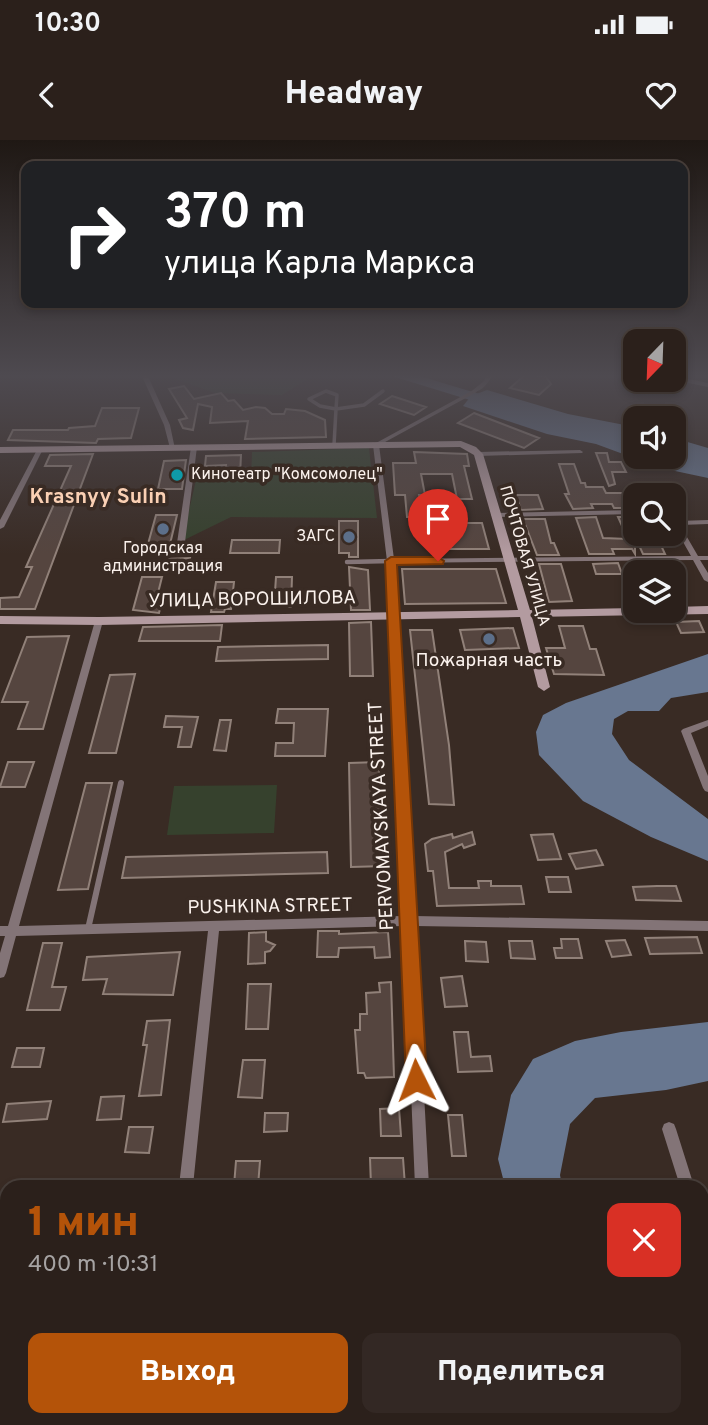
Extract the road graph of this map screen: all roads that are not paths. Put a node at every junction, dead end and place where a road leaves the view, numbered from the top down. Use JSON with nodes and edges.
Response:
{"nodes":[{"id":1,"x":170,"y":434,"type":"edge"},
{"id":2,"x":334,"y":434,"type":"edge"},
{"id":3,"x":397,"y":434,"type":"edge"},
{"id":4,"x":334,"y":445,"type":"junction"},
{"id":5,"x":376,"y":445,"type":"junction"},
{"id":6,"x":194,"y":447,"type":"junction"},
{"id":7,"x":173,"y":448,"type":"junction"},
{"id":8,"x":40,"y":449,"type":"junction"},
{"id":9,"x":0,"y":450,"type":"edge"},
{"id":10,"x":580,"y":452,"type":"dead end"},
{"id":11,"x":478,"y":454,"type":"junction"},
{"id":12,"x":623,"y":512,"type":"edge"},
{"id":13,"x":494,"y":514,"type":"junction"},
{"id":14,"x":686,"y":521,"type":"edge"},
{"id":15,"x":708,"y":522,"type":"edge"},
{"id":16,"x":0,"y":527,"type":"edge"},
{"id":17,"x":686,"y":540,"type":"edge"},
{"id":18,"x":180,"y":550,"type":"dead end"},
{"id":19,"x":696,"y":558,"type":"junction"},
{"id":20,"x":708,"y":558,"type":"edge"},
{"id":21,"x":391,"y":561,"type":"junction"},
{"id":22,"x":510,"y":561,"type":"junction"},
{"id":23,"x":347,"y":562,"type":"dead end"},
{"id":24,"x":708,"y":580,"type":"edge"},
{"id":25,"x":708,"y":610,"type":"edge"},
{"id":26,"x":686,"y":611,"type":"edge"},
{"id":27,"x":623,"y":612,"type":"edge"},
{"id":28,"x":525,"y":614,"type":"junction"},
{"id":29,"x":393,"y":615,"type":"junction"},
{"id":30,"x":0,"y":620,"type":"edge"},
{"id":31,"x":99,"y":621,"type":"junction"},
{"id":32,"x":544,"y":687,"type":"dead end"},
{"id":33,"x":708,"y":723,"type":"edge"},
{"id":34,"x":121,"y":783,"type":"dead end"},
{"id":35,"x":708,"y":788,"type":"edge"},
{"id":36,"x":407,"y":921,"type":"junction"},
{"id":37,"x":214,"y":926,"type":"junction"},
{"id":38,"x":708,"y":926,"type":"edge"},
{"id":39,"x":88,"y":929,"type":"junction"},
{"id":40,"x":0,"y":931,"type":"edge"},
{"id":41,"x":13,"y":931,"type":"junction"},
{"id":42,"x":0,"y":973,"type":"edge"},
{"id":43,"x":669,"y":1129,"type":"dead end"},
{"id":44,"x":187,"y":1180,"type":"edge"},
{"id":45,"x":422,"y":1180,"type":"edge"},
{"id":46,"x":685,"y":1180,"type":"edge"}],
"edges":[{"from":1,"to":7,"type":"street"},
{"from":2,"to":4,"type":"lane"},
{"from":3,"to":5,"type":"lane"},
{"from":4,"to":5,"type":"main road"},
{"from":4,"to":6,"type":"main road"},
{"from":5,"to":11,"type":"main road"},
{"from":5,"to":21,"type":"street","name":"PERVOMAYSKAYA STREET"},
{"from":6,"to":7,"type":"main road"},
{"from":6,"to":18,"type":"street"},
{"from":7,"to":8,"type":"main road"},
{"from":8,"to":9,"type":"main road"},
{"from":8,"to":16,"type":"street"},
{"from":10,"to":11,"type":"street"},
{"from":11,"to":13,"type":"main road","name":"ПОЧТОВАЯ УЛИЦА"},
{"from":12,"to":13,"type":"street"},
{"from":13,"to":22,"type":"main road","name":"ПОЧТОВАЯ УЛИЦА"},
{"from":14,"to":15,"type":"street"},
{"from":17,"to":19,"type":"street"},
{"from":19,"to":20,"type":"street"},
{"from":19,"to":22,"type":"street"},
{"from":19,"to":24,"type":"street"},
{"from":21,"to":22,"type":"street"},
{"from":21,"to":23,"type":"lane"},
{"from":21,"to":29,"type":"street","name":"PERVOMAYSKAYA STREET"},
{"from":22,"to":28,"type":"main road","name":"ПОЧТОВАЯ УЛИЦА"},
{"from":25,"to":26,"type":"main road","name":"УЛИЦА ВОРОШИЛОВА"},
{"from":27,"to":28,"type":"main road","name":"УЛИЦА ВОРОШИЛОВА"},
{"from":28,"to":29,"type":"main road","name":"УЛИЦА ВОРОШИЛОВА"},
{"from":28,"to":32,"type":"main road","name":"ПОЧТОВАЯ УЛИЦА"},
{"from":29,"to":31,"type":"main road","name":"УЛИЦА ВОРОШИЛОВА"},
{"from":29,"to":36,"type":"street","name":"PERVOMAYSKAYA STREET"},
{"from":30,"to":31,"type":"main road","name":"УЛИЦА ВОРОШИЛОВА"},
{"from":31,"to":41,"type":"street"},
{"from":33,"to":35,"type":"street"},
{"from":34,"to":39,"type":"lane"},
{"from":36,"to":37,"type":"street","name":"PUSHKINA STREET"},
{"from":36,"to":38,"type":"street","name":"PUSHKINA STREET"},
{"from":36,"to":45,"type":"street","name":"PERVOMAYSKAYA STREET"},
{"from":37,"to":39,"type":"street","name":"PUSHKINA STREET"},
{"from":37,"to":44,"type":"street"},
{"from":39,"to":41,"type":"street","name":"PUSHKINA STREET"},
{"from":40,"to":41,"type":"street","name":"PUSHKINA STREET"},
{"from":41,"to":42,"type":"street"},
{"from":43,"to":46,"type":"street"}]}
